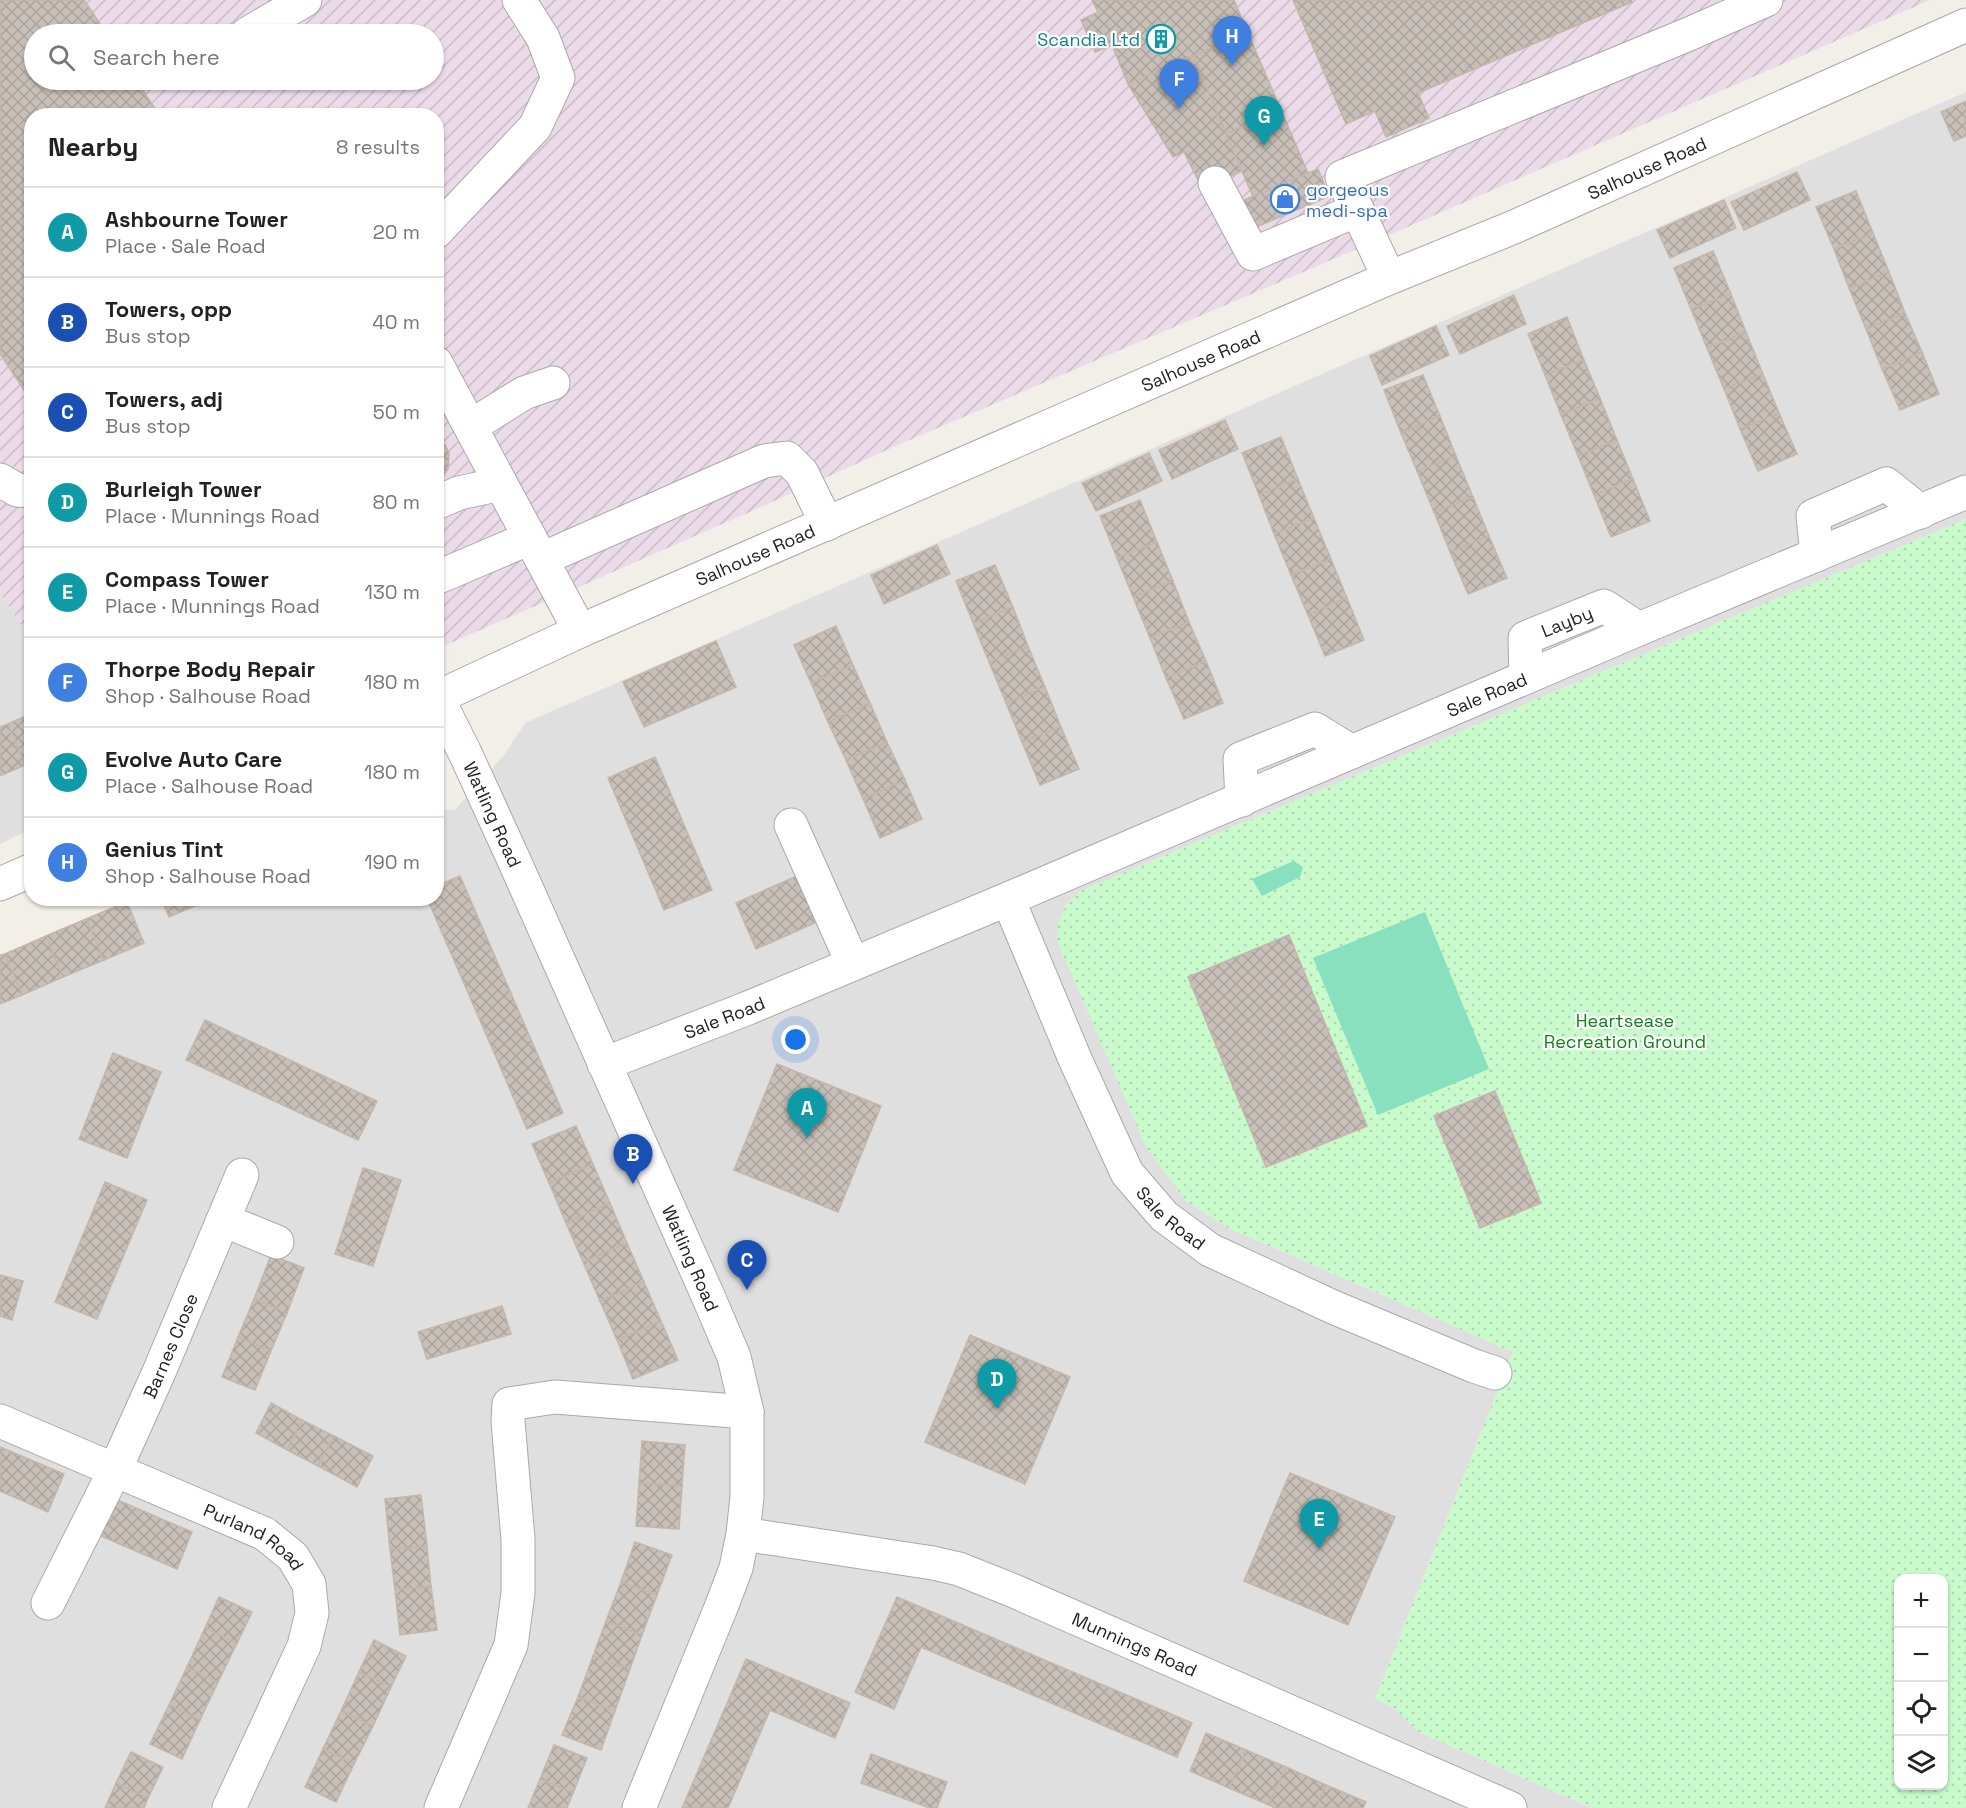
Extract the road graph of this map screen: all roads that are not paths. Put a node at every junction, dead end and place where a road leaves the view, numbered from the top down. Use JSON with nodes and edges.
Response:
{"nodes":[{"id":1,"x":305,"y":0,"type":"edge"},
{"id":2,"x":519,"y":0,"type":"edge"},
{"id":3,"x":1766,"y":0,"type":"edge"},
{"id":4,"x":264,"y":24,"type":"edge"},
{"id":5,"x":1966,"y":25,"type":"edge"},
{"id":6,"x":1215,"y":183,"type":"dead end"},
{"id":7,"x":1357,"y":210,"type":"junction"},
{"id":8,"x":444,"y":224,"type":"edge"},
{"id":9,"x":1389,"y":278,"type":"junction"},
{"id":10,"x":444,"y":377,"type":"edge"},
{"id":11,"x":553,"y":383,"type":"dead end"},
{"id":12,"x":471,"y":426,"type":"junction"},
{"id":13,"x":0,"y":480,"type":"edge"},
{"id":14,"x":501,"y":484,"type":"junction"},
{"id":15,"x":24,"y":490,"type":"edge"},
{"id":16,"x":1966,"y":492,"type":"edge"},
{"id":17,"x":444,"y":500,"type":"edge"},
{"id":18,"x":826,"y":524,"type":"junction"},
{"id":19,"x":536,"y":549,"type":"junction"},
{"id":20,"x":444,"y":576,"type":"edge"},
{"id":21,"x":580,"y":631,"type":"junction"},
{"id":22,"x":444,"y":695,"type":"edge"},
{"id":23,"x":444,"y":712,"type":"edge"},
{"id":24,"x":791,"y":825,"type":"dead end"},
{"id":25,"x":24,"y":874,"type":"edge"},
{"id":26,"x":0,"y":884,"type":"edge"},
{"id":27,"x":1008,"y":899,"type":"junction"},
{"id":28,"x":854,"y":964,"type":"junction"},
{"id":29,"x":604,"y":1064,"type":"junction"},
{"id":30,"x":242,"y":1175,"type":"dead end"},
{"id":31,"x":223,"y":1220,"type":"junction"},
{"id":32,"x":278,"y":1242,"type":"dead end"},
{"id":33,"x":1495,"y":1373,"type":"dead end"},
{"id":34,"x":747,"y":1412,"type":"junction"},
{"id":35,"x":0,"y":1421,"type":"edge"},
{"id":36,"x":115,"y":1470,"type":"junction"},
{"id":37,"x":743,"y":1534,"type":"junction"},
{"id":38,"x":48,"y":1603,"type":"dead end"},
{"id":39,"x":229,"y":1808,"type":"edge"},
{"id":40,"x":441,"y":1808,"type":"edge"},
{"id":41,"x":639,"y":1808,"type":"edge"},
{"id":42,"x":1510,"y":1808,"type":"edge"}],
"edges":[{"from":1,"to":4,"type":"street"},
{"from":2,"to":8,"type":"street"},
{"from":3,"to":7,"type":"street"},
{"from":5,"to":9,"type":"street","name":"Salhouse Road"},
{"from":6,"to":7,"type":"street"},
{"from":7,"to":9,"type":"street"},
{"from":9,"to":18,"type":"street","name":"Salhouse Road"},
{"from":10,"to":12,"type":"street"},
{"from":11,"to":12,"type":"street"},
{"from":12,"to":14,"type":"street"},
{"from":13,"to":15,"type":"street"},
{"from":14,"to":17,"type":"street"},
{"from":14,"to":19,"type":"street"},
{"from":16,"to":27,"type":"street","name":"Sale Road"},
{"from":18,"to":19,"type":"street"},
{"from":18,"to":21,"type":"street","name":"Salhouse Road"},
{"from":19,"to":20,"type":"street"},
{"from":19,"to":21,"type":"street"},
{"from":21,"to":22,"type":"street","name":"Salhouse Road"},
{"from":23,"to":29,"type":"street","name":"Watling Road"},
{"from":24,"to":28,"type":"street"},
{"from":25,"to":26,"type":"street"},
{"from":27,"to":28,"type":"street","name":"Sale Road"},
{"from":27,"to":33,"type":"street","name":"Sale Road"},
{"from":28,"to":29,"type":"street","name":"Sale Road"},
{"from":29,"to":34,"type":"street","name":"Watling Road"},
{"from":30,"to":31,"type":"street","name":"Barnes Close"},
{"from":31,"to":32,"type":"street"},
{"from":31,"to":36,"type":"street","name":"Barnes Close"},
{"from":34,"to":37,"type":"street","name":"Watling Road"},
{"from":34,"to":40,"type":"street"},
{"from":35,"to":36,"type":"street","name":"Purland Road"},
{"from":36,"to":38,"type":"street","name":"Barnes Close"},
{"from":36,"to":39,"type":"street","name":"Purland Road"},
{"from":37,"to":41,"type":"street","name":"Watling Road"},
{"from":37,"to":42,"type":"street","name":"Munnings Road"}]}
